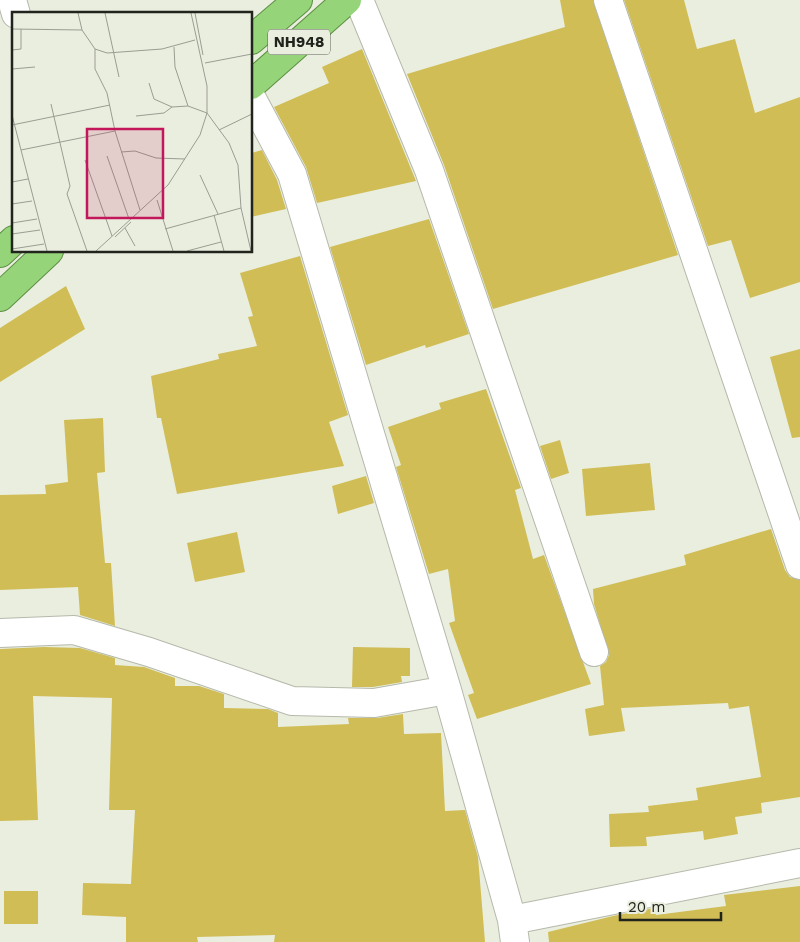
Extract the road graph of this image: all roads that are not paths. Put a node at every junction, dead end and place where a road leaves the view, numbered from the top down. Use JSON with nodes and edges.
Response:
{"nodes":[{"id":1,"x":298,"y":0,"type":"edge"},
{"id":2,"x":347,"y":0,"type":"edge"},
{"id":3,"x":359,"y":0,"type":"edge"},
{"id":4,"x":608,"y":0,"type":"edge"},
{"id":5,"x":252,"y":39,"type":"edge"},
{"id":6,"x":252,"y":84,"type":"edge"},
{"id":7,"x":252,"y":99,"type":"edge"},
{"id":8,"x":12,"y":242,"type":"edge"},
{"id":9,"x":48,"y":252,"type":"edge"},
{"id":10,"x":0,"y":253,"type":"edge"},
{"id":11,"x":0,"y":297,"type":"edge"},
{"id":12,"x":800,"y":565,"type":"edge"},
{"id":13,"x":0,"y":633,"type":"edge"},
{"id":14,"x":594,"y":652,"type":"dead end"},
{"id":15,"x":446,"y":690,"type":"junction"},
{"id":16,"x":800,"y":863,"type":"edge"},
{"id":17,"x":513,"y":931,"type":"edge"}],
"edges":[{"from":1,"to":5,"type":"highway","number":"NH948"},
{"from":2,"to":6,"type":"highway","number":"NH948"},
{"from":3,"to":14,"type":"street"},
{"from":4,"to":12,"type":"street"},
{"from":7,"to":15,"type":"street"},
{"from":8,"to":10,"type":"highway"},
{"from":9,"to":11,"type":"highway"},
{"from":13,"to":15,"type":"street"},
{"from":15,"to":17,"type":"street"},
{"from":16,"to":17,"type":"street"}]}
